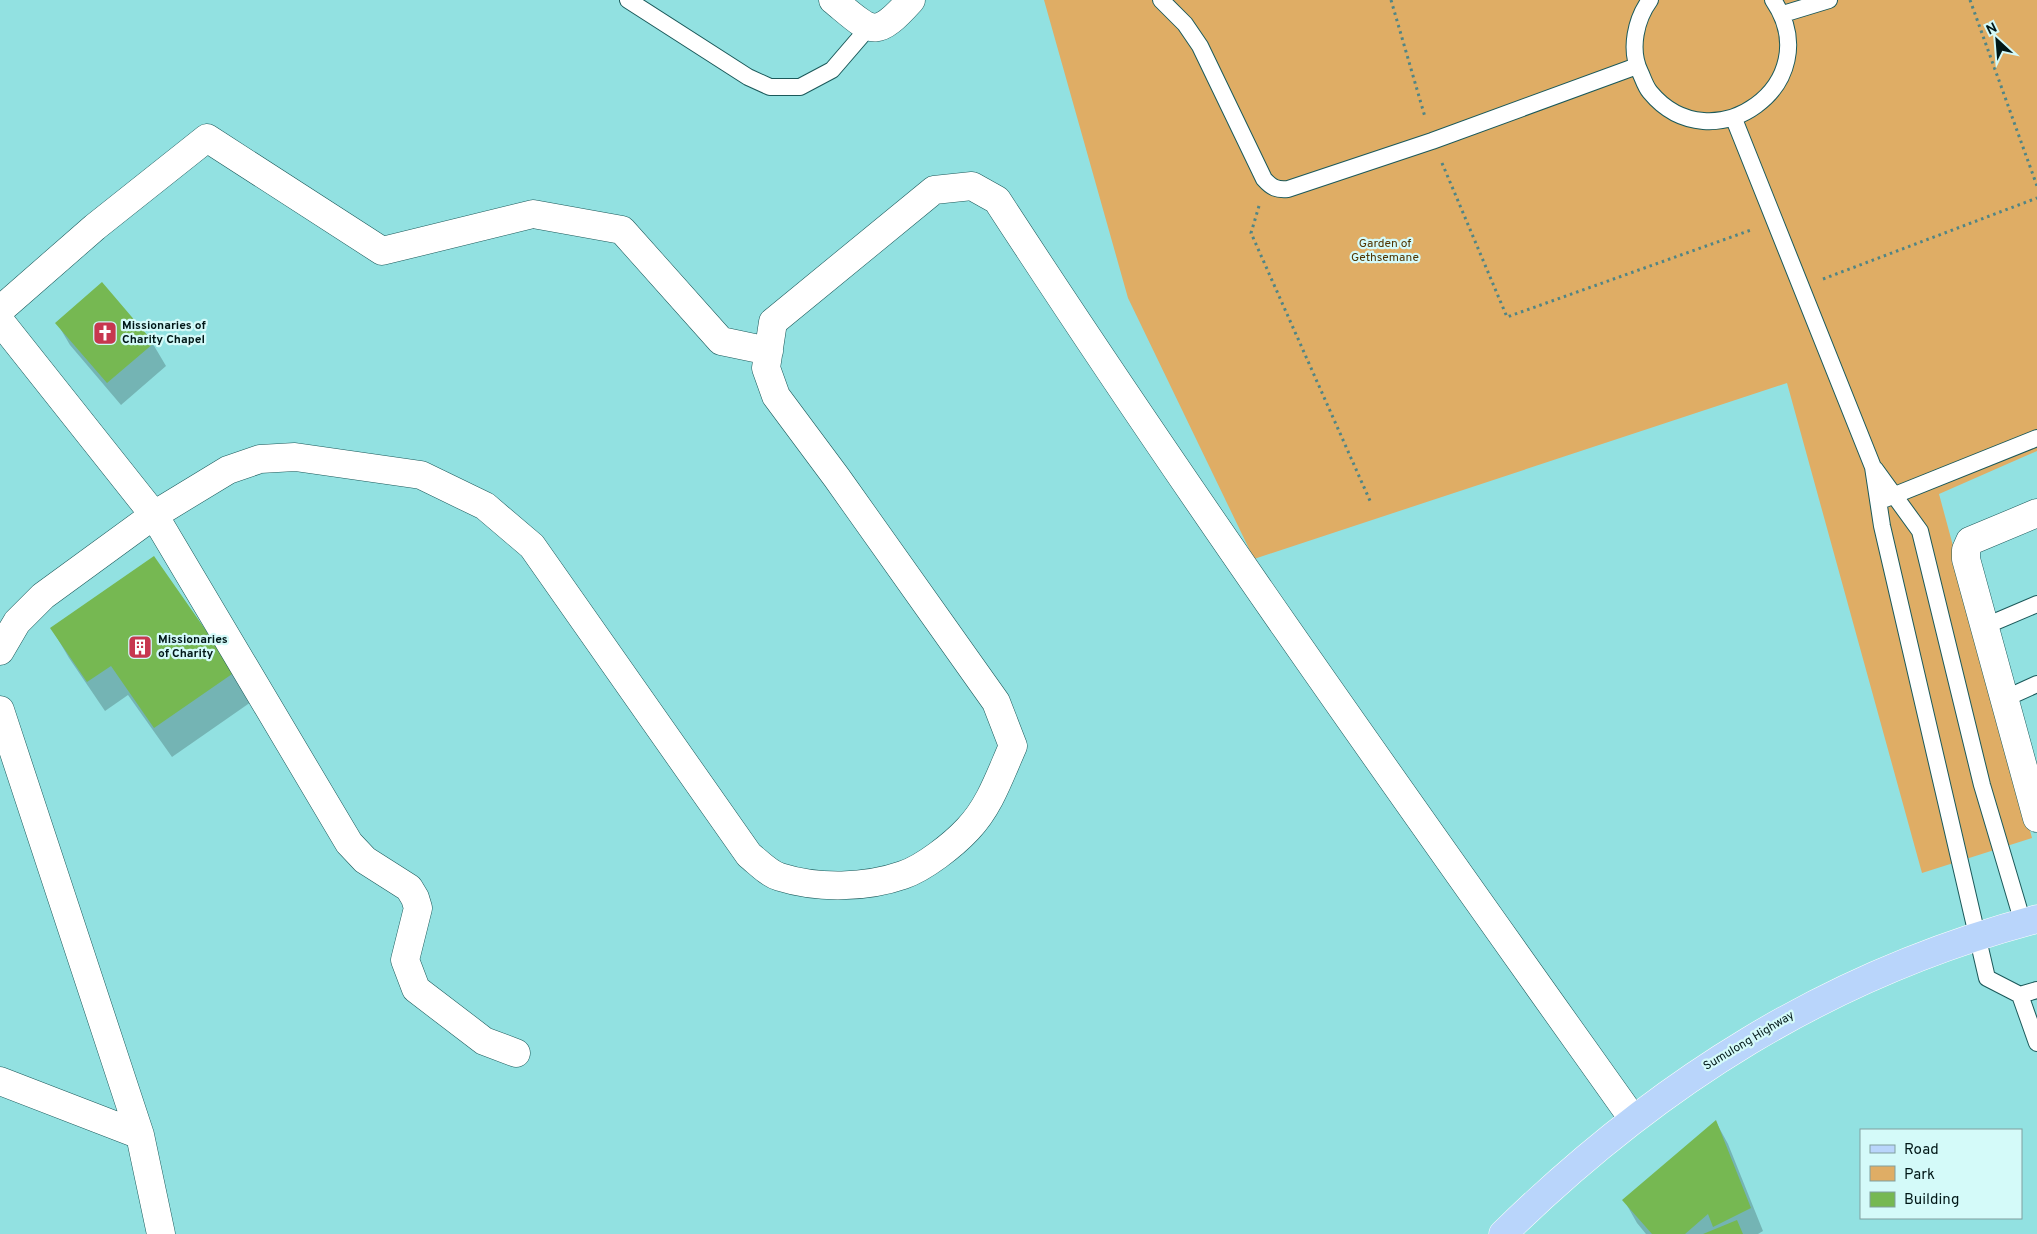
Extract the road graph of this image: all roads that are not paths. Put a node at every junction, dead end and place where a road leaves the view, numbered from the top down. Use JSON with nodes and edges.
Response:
{"nodes":[{"id":1,"x":628,"y":0,"type":"edge"},
{"id":2,"x":833,"y":0,"type":"edge"},
{"id":3,"x":911,"y":0,"type":"edge"},
{"id":4,"x":1161,"y":0,"type":"edge"},
{"id":5,"x":1650,"y":0,"type":"edge"},
{"id":6,"x":1774,"y":0,"type":"edge"},
{"id":7,"x":1829,"y":0,"type":"edge"},
{"id":8,"x":1783,"y":14,"type":"junction"},
{"id":9,"x":869,"y":27,"type":"junction"},
{"id":10,"x":1637,"y":66,"type":"junction"},
{"id":11,"x":1734,"y":119,"type":"junction"},
{"id":12,"x":0,"y":310,"type":"edge"},
{"id":13,"x":0,"y":321,"type":"edge"},
{"id":14,"x":768,"y":351,"type":"junction"},
{"id":15,"x":2037,"y":438,"type":"edge"},
{"id":16,"x":1873,"y":467,"type":"junction"},
{"id":17,"x":1894,"y":496,"type":"junction"},
{"id":18,"x":1878,"y":502,"type":"junction"},
{"id":19,"x":2037,"y":513,"type":"edge"},
{"id":20,"x":154,"y":515,"type":"junction"},
{"id":21,"x":2037,"y":604,"type":"edge"},
{"id":22,"x":1984,"y":627,"type":"junction"},
{"id":23,"x":0,"y":651,"type":"edge"},
{"id":24,"x":2037,"y":684,"type":"edge"},
{"id":25,"x":2004,"y":699,"type":"junction"},
{"id":26,"x":0,"y":710,"type":"edge"},
{"id":27,"x":2030,"y":766,"type":"edge"},
{"id":28,"x":2037,"y":818,"type":"edge"},
{"id":29,"x":2030,"y":921,"type":"edge"},
{"id":30,"x":1978,"y":936,"type":"junction"},
{"id":31,"x":2037,"y":990,"type":"edge"},
{"id":32,"x":2020,"y":995,"type":"junction"},
{"id":33,"x":2037,"y":1043,"type":"edge"},
{"id":34,"x":516,"y":1053,"type":"dead end"},
{"id":35,"x":0,"y":1081,"type":"edge"},
{"id":36,"x":1633,"y":1119,"type":"junction"},
{"id":37,"x":140,"y":1135,"type":"junction"},
{"id":38,"x":161,"y":1234,"type":"edge"},
{"id":39,"x":1503,"y":1234,"type":"edge"}],
"edges":[{"from":1,"to":9,"type":"lane"},
{"from":2,"to":9,"type":"street"},
{"from":3,"to":9,"type":"street"},
{"from":4,"to":10,"type":"lane"},
{"from":5,"to":10,"type":"lane"},
{"from":6,"to":8,"type":"lane"},
{"from":7,"to":8,"type":"lane"},
{"from":8,"to":11,"type":"lane"},
{"from":10,"to":11,"type":"lane"},
{"from":11,"to":16,"type":"lane"},
{"from":12,"to":14,"type":"street"},
{"from":13,"to":20,"type":"street"},
{"from":14,"to":20,"type":"street"},
{"from":14,"to":36,"type":"street"},
{"from":15,"to":17,"type":"lane"},
{"from":16,"to":17,"type":"lane"},
{"from":16,"to":18,"type":"lane"},
{"from":17,"to":18,"type":"lane"},
{"from":17,"to":29,"type":"lane"},
{"from":18,"to":30,"type":"lane"},
{"from":19,"to":22,"type":"street"},
{"from":20,"to":23,"type":"street"},
{"from":20,"to":34,"type":"street"},
{"from":21,"to":22,"type":"lane"},
{"from":22,"to":25,"type":"street"},
{"from":24,"to":25,"type":"lane"},
{"from":25,"to":27,"type":"street"},
{"from":26,"to":37,"type":"street"},
{"from":27,"to":28,"type":"street"},
{"from":29,"to":30,"type":"main road","name":"Sumulong Highway"},
{"from":30,"to":32,"type":"lane"},
{"from":30,"to":36,"type":"main road","name":"Sumulong Highway"},
{"from":31,"to":32,"type":"lane"},
{"from":32,"to":33,"type":"lane"},
{"from":35,"to":37,"type":"street"},
{"from":36,"to":39,"type":"main road","name":"Sumulong Highway"},
{"from":37,"to":38,"type":"street"}]}
